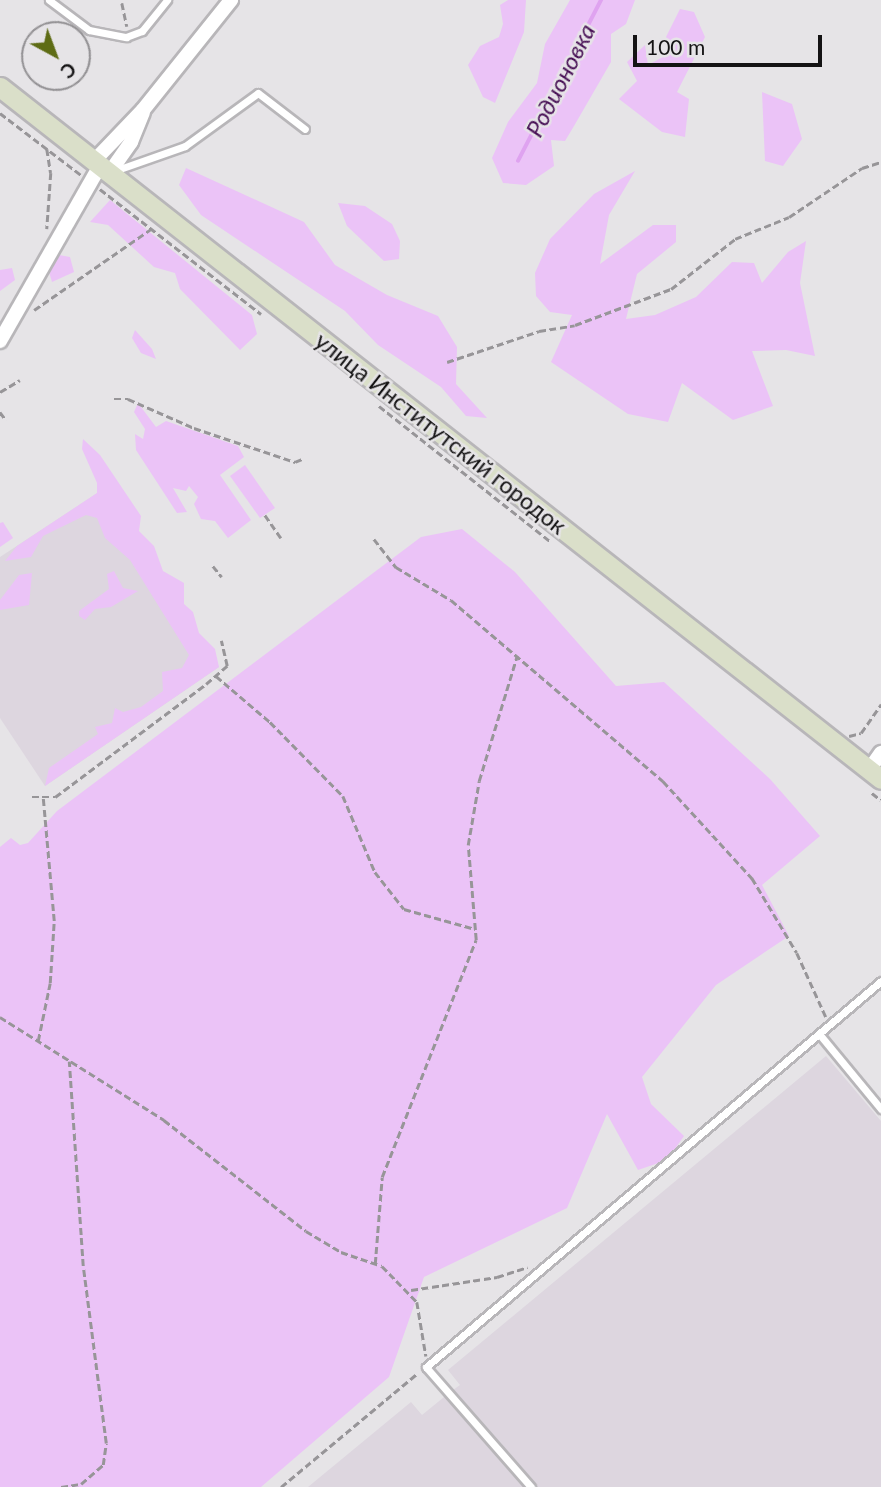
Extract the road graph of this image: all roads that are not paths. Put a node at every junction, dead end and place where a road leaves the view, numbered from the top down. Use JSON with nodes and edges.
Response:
{"nodes":[{"id":1,"x":49,"y":0,"type":"edge"},
{"id":2,"x":167,"y":0,"type":"edge"},
{"id":3,"x":231,"y":0,"type":"edge"},
{"id":4,"x":0,"y":87,"type":"edge"},
{"id":5,"x":305,"y":129,"type":"dead end"},
{"id":6,"x":102,"y":165,"type":"junction"},
{"id":7,"x":0,"y":341,"type":"edge"},
{"id":8,"x":881,"y":753,"type":"edge"},
{"id":9,"x":871,"y":779,"type":"edge"},
{"id":10,"x":881,"y":981,"type":"edge"},
{"id":11,"x":820,"y":1035,"type":"junction"},
{"id":12,"x":881,"y":1109,"type":"edge"},
{"id":13,"x":531,"y":1487,"type":"edge"}],
"edges":[{"from":1,"to":2,"type":"lane"},
{"from":3,"to":6,"type":"street"},
{"from":4,"to":6,"type":"street","name":"улица Институтский городок"},
{"from":5,"to":6,"type":"lane"},
{"from":6,"to":7,"type":"street"},
{"from":6,"to":9,"type":"street","name":"улица Институтский городок"},
{"from":8,"to":9,"type":"street"},
{"from":10,"to":11,"type":"lane"},
{"from":11,"to":12,"type":"lane"},
{"from":11,"to":13,"type":"lane"}]}
